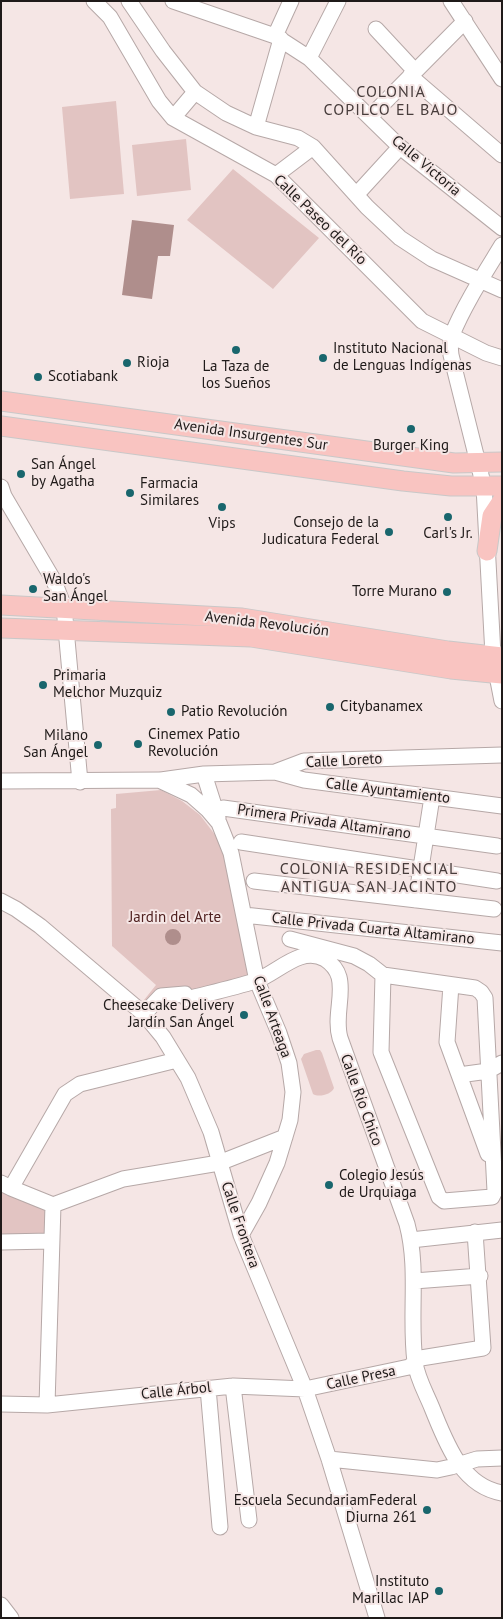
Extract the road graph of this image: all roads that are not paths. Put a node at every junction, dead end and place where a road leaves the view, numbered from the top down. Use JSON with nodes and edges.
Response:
{"nodes":[{"id":1,"x":94,"y":1,"type":"edge"},
{"id":2,"x":129,"y":1,"type":"edge"},
{"id":3,"x":172,"y":1,"type":"edge"},
{"id":4,"x":291,"y":1,"type":"edge"},
{"id":5,"x":338,"y":1,"type":"edge"},
{"id":6,"x":451,"y":1,"type":"edge"},
{"id":7,"x":196,"y":5,"type":"edge"},
{"id":8,"x":465,"y":21,"type":"junction"},
{"id":9,"x":376,"y":29,"type":"dead end"},
{"id":10,"x":278,"y":38,"type":"junction"},
{"id":11,"x":309,"y":58,"type":"junction"},
{"id":12,"x":413,"y":74,"type":"junction"},
{"id":13,"x":502,"y":79,"type":"edge"},
{"id":14,"x":195,"y":92,"type":"junction"},
{"id":15,"x":370,"y":117,"type":"junction"},
{"id":16,"x":173,"y":118,"type":"junction"},
{"id":17,"x":256,"y":127,"type":"junction"},
{"id":18,"x":313,"y":147,"type":"junction"},
{"id":19,"x":400,"y":147,"type":"junction"},
{"id":20,"x":502,"y":155,"type":"edge"},
{"id":21,"x":276,"y":175,"type":"junction"},
{"id":22,"x":357,"y":194,"type":"junction"},
{"id":23,"x":502,"y":228,"type":"edge"},
{"id":24,"x":502,"y":245,"type":"edge"},
{"id":25,"x":480,"y":282,"type":"junction"},
{"id":26,"x":502,"y":290,"type":"edge"},
{"id":27,"x":452,"y":336,"type":"junction"},
{"id":28,"x":502,"y":358,"type":"edge"},
{"id":29,"x":1,"y":401,"type":"edge"},
{"id":30,"x":1,"y":426,"type":"edge"},
{"id":31,"x":502,"y":462,"type":"edge"},
{"id":32,"x":478,"y":463,"type":"junction"},
{"id":33,"x":493,"y":486,"type":"edge"},
{"id":34,"x":1,"y":487,"type":"edge"},
{"id":35,"x":502,"y":501,"type":"edge"},
{"id":36,"x":488,"y":551,"type":"junction"},
{"id":37,"x":1,"y":605,"type":"edge"},
{"id":38,"x":64,"y":607,"type":"junction"},
{"id":39,"x":1,"y":628,"type":"edge"},
{"id":40,"x":66,"y":630,"type":"junction"},
{"id":41,"x":498,"y":665,"type":"edge"},
{"id":42,"x":502,"y":701,"type":"edge"},
{"id":43,"x":502,"y":755,"type":"edge"},
{"id":44,"x":275,"y":772,"type":"junction"},
{"id":45,"x":204,"y":774,"type":"junction"},
{"id":46,"x":159,"y":780,"type":"junction"},
{"id":47,"x":1,"y":782,"type":"edge"},
{"id":48,"x":80,"y":782,"type":"junction"},
{"id":49,"x":432,"y":797,"type":"junction"},
{"id":50,"x":502,"y":806,"type":"edge"},
{"id":51,"x":221,"y":815,"type":"junction"},
{"id":52,"x":425,"y":836,"type":"junction"},
{"id":53,"x":240,"y":842,"type":"dead end"},
{"id":54,"x":497,"y":846,"type":"dead end"},
{"id":55,"x":420,"y":869,"type":"junction"},
{"id":56,"x":254,"y":881,"type":"dead end"},
{"id":57,"x":497,"y":881,"type":"dead end"},
{"id":58,"x":416,"y":900,"type":"junction"},
{"id":59,"x":1,"y":901,"type":"edge"},
{"id":60,"x":494,"y":909,"type":"dead end"},
{"id":61,"x":244,"y":915,"type":"junction"},
{"id":62,"x":290,"y":939,"type":"dead end"},
{"id":63,"x":502,"y":943,"type":"edge"},
{"id":64,"x":383,"y":975,"type":"junction"},
{"id":65,"x":257,"y":980,"type":"junction"},
{"id":66,"x":451,"y":985,"type":"junction"},
{"id":67,"x":144,"y":1014,"type":"junction"},
{"id":68,"x":178,"y":1060,"type":"junction"},
{"id":69,"x":502,"y":1063,"type":"edge"},
{"id":70,"x":493,"y":1076,"type":"edge"},
{"id":71,"x":460,"y":1078,"type":"junction"},
{"id":72,"x":285,"y":1137,"type":"junction"},
{"id":73,"x":219,"y":1162,"type":"junction"},
{"id":74,"x":494,"y":1169,"type":"junction"},
{"id":75,"x":6,"y":1186,"type":"edge"},
{"id":76,"x":53,"y":1205,"type":"junction"},
{"id":77,"x":502,"y":1230,"type":"edge"},
{"id":78,"x":475,"y":1232,"type":"junction"},
{"id":79,"x":241,"y":1235,"type":"junction"},
{"id":80,"x":411,"y":1240,"type":"junction"},
{"id":81,"x":51,"y":1241,"type":"junction"},
{"id":82,"x":1,"y":1242,"type":"edge"},
{"id":83,"x":480,"y":1276,"type":"junction"},
{"id":84,"x":414,"y":1281,"type":"junction"},
{"id":85,"x":415,"y":1361,"type":"junction"},
{"id":86,"x":233,"y":1386,"type":"junction"},
{"id":87,"x":208,"y":1388,"type":"junction"},
{"id":88,"x":305,"y":1390,"type":"junction"},
{"id":89,"x":1,"y":1404,"type":"edge"},
{"id":90,"x":47,"y":1405,"type":"junction"},
{"id":91,"x":502,"y":1458,"type":"edge"},
{"id":92,"x":329,"y":1459,"type":"junction"},
{"id":93,"x":459,"y":1464,"type":"junction"},
{"id":94,"x":502,"y":1492,"type":"edge"},
{"id":95,"x":249,"y":1520,"type":"dead end"},
{"id":96,"x":220,"y":1527,"type":"dead end"},
{"id":97,"x":1,"y":1605,"type":"edge"},
{"id":98,"x":11,"y":1618,"type":"edge"},
{"id":99,"x":377,"y":1618,"type":"edge"}],
"edges":[{"from":1,"to":16,"type":"street","name":"Calle Paseo del Río"},
{"from":2,"to":14,"type":"street"},
{"from":3,"to":7,"type":"street","name":"Calle Victoria"},
{"from":4,"to":10,"type":"street"},
{"from":5,"to":11,"type":"street"},
{"from":6,"to":8,"type":"street"},
{"from":7,"to":10,"type":"street","name":"Calle Victoria"},
{"from":8,"to":12,"type":"street"},
{"from":8,"to":13,"type":"street"},
{"from":9,"to":12,"type":"street"},
{"from":10,"to":11,"type":"street","name":"Calle Victoria"},
{"from":10,"to":17,"type":"street"},
{"from":11,"to":15,"type":"street","name":"Calle Victoria"},
{"from":12,"to":15,"type":"street"},
{"from":12,"to":20,"type":"street"},
{"from":14,"to":16,"type":"street"},
{"from":14,"to":17,"type":"street"},
{"from":15,"to":19,"type":"street","name":"Calle Victoria"},
{"from":16,"to":21,"type":"street","name":"Calle Paseo del Río"},
{"from":17,"to":18,"type":"street"},
{"from":18,"to":21,"type":"street"},
{"from":18,"to":22,"type":"street"},
{"from":19,"to":22,"type":"street"},
{"from":19,"to":23,"type":"street","name":"Calle Victoria"},
{"from":21,"to":27,"type":"street","name":"Calle Paseo del Río"},
{"from":22,"to":25,"type":"street"},
{"from":24,"to":25,"type":"street"},
{"from":25,"to":26,"type":"street"},
{"from":25,"to":27,"type":"street"},
{"from":27,"to":28,"type":"street","name":"Calle Paseo del Río"},
{"from":27,"to":32,"type":"street"},
{"from":29,"to":32,"type":"main road","name":"Avenida Insurgentes Sur"},
{"from":30,"to":33,"type":"main road","name":"Avenida Insurgentes Sur"},
{"from":31,"to":32,"type":"main road","name":"Avenida Insurgentes Sur"},
{"from":32,"to":33,"type":"street"},
{"from":33,"to":36,"type":"street"},
{"from":34,"to":38,"type":"street"},
{"from":35,"to":36,"type":"main road"},
{"from":36,"to":41,"type":"street"},
{"from":37,"to":38,"type":"main road","name":"Avenida Revolución"},
{"from":38,"to":40,"type":"street"},
{"from":38,"to":41,"type":"main road","name":"Avenida Revolución"},
{"from":39,"to":40,"type":"main road","name":"Avenida Revolución"},
{"from":40,"to":41,"type":"main road","name":"Avenida Revolución"},
{"from":40,"to":48,"type":"street"},
{"from":41,"to":42,"type":"street"},
{"from":43,"to":44,"type":"street","name":"Calle Loreto"},
{"from":44,"to":45,"type":"street","name":"Calle Loreto"},
{"from":44,"to":49,"type":"street","name":"Calle Ayuntamiento"},
{"from":45,"to":46,"type":"street","name":"Calle Loreto"},
{"from":45,"to":51,"type":"street","name":"Calle Arteaga"},
{"from":46,"to":48,"type":"street","name":"Calle Arteaga"},
{"from":46,"to":51,"type":"street","name":"Calle Arteaga"},
{"from":47,"to":48,"type":"street","name":"Calle Arteaga"},
{"from":49,"to":50,"type":"street","name":"Calle Ayuntamiento"},
{"from":49,"to":52,"type":"street"},
{"from":51,"to":52,"type":"street","name":"Primera Privada Altamirano"},
{"from":51,"to":61,"type":"street","name":"Calle Arteaga"},
{"from":52,"to":54,"type":"street","name":"Primera Privada Altamirano"},
{"from":52,"to":55,"type":"street"},
{"from":53,"to":55,"type":"street"},
{"from":55,"to":57,"type":"street"},
{"from":55,"to":58,"type":"street"},
{"from":56,"to":58,"type":"street"},
{"from":58,"to":60,"type":"street"},
{"from":59,"to":67,"type":"street","name":"Calle Frontera"},
{"from":61,"to":63,"type":"street","name":"Calle Privada Cuarta Altamirano"},
{"from":61,"to":65,"type":"street","name":"Calle Arteaga"},
{"from":62,"to":64,"type":"street"},
{"from":64,"to":66,"type":"street"},
{"from":64,"to":74,"type":"street"},
{"from":65,"to":67,"type":"street","name":"Calle Río Chico"},
{"from":65,"to":72,"type":"street","name":"Calle Arteaga"},
{"from":65,"to":80,"type":"street","name":"Calle Río Chico"},
{"from":66,"to":70,"type":"street"},
{"from":66,"to":71,"type":"street"},
{"from":67,"to":68,"type":"street","name":"Calle Frontera"},
{"from":68,"to":73,"type":"street","name":"Calle Frontera"},
{"from":68,"to":75,"type":"street"},
{"from":69,"to":70,"type":"street"},
{"from":70,"to":71,"type":"street"},
{"from":70,"to":74,"type":"street"},
{"from":71,"to":74,"type":"street"},
{"from":72,"to":73,"type":"street"},
{"from":72,"to":79,"type":"street","name":"Calle Arteaga"},
{"from":73,"to":76,"type":"street"},
{"from":73,"to":79,"type":"street","name":"Calle Frontera"},
{"from":75,"to":76,"type":"street"},
{"from":76,"to":81,"type":"street"},
{"from":77,"to":78,"type":"street"},
{"from":78,"to":80,"type":"street"},
{"from":78,"to":83,"type":"street"},
{"from":79,"to":88,"type":"street","name":"Calle Frontera"},
{"from":80,"to":84,"type":"street","name":"Calle Río Chico"},
{"from":81,"to":82,"type":"street"},
{"from":81,"to":90,"type":"street"},
{"from":83,"to":84,"type":"street"},
{"from":83,"to":85,"type":"street","name":"Calle Presa"},
{"from":84,"to":85,"type":"street","name":"Calle Río Chico"},
{"from":85,"to":88,"type":"street","name":"Calle Presa"},
{"from":85,"to":93,"type":"street","name":"Calle Río Chico"},
{"from":86,"to":87,"type":"street","name":"Calle Árbol"},
{"from":86,"to":88,"type":"street","name":"Calle Árbol"},
{"from":86,"to":95,"type":"street"},
{"from":87,"to":90,"type":"street","name":"Calle Árbol"},
{"from":87,"to":96,"type":"street"},
{"from":88,"to":92,"type":"street","name":"Calle Frontera"},
{"from":89,"to":90,"type":"street","name":"Calle Árbol"},
{"from":91,"to":93,"type":"street"},
{"from":92,"to":93,"type":"street"},
{"from":92,"to":99,"type":"street","name":"Calle Frontera"},
{"from":93,"to":94,"type":"street","name":"Calle Río Chico"},
{"from":97,"to":98,"type":"street"}]}
